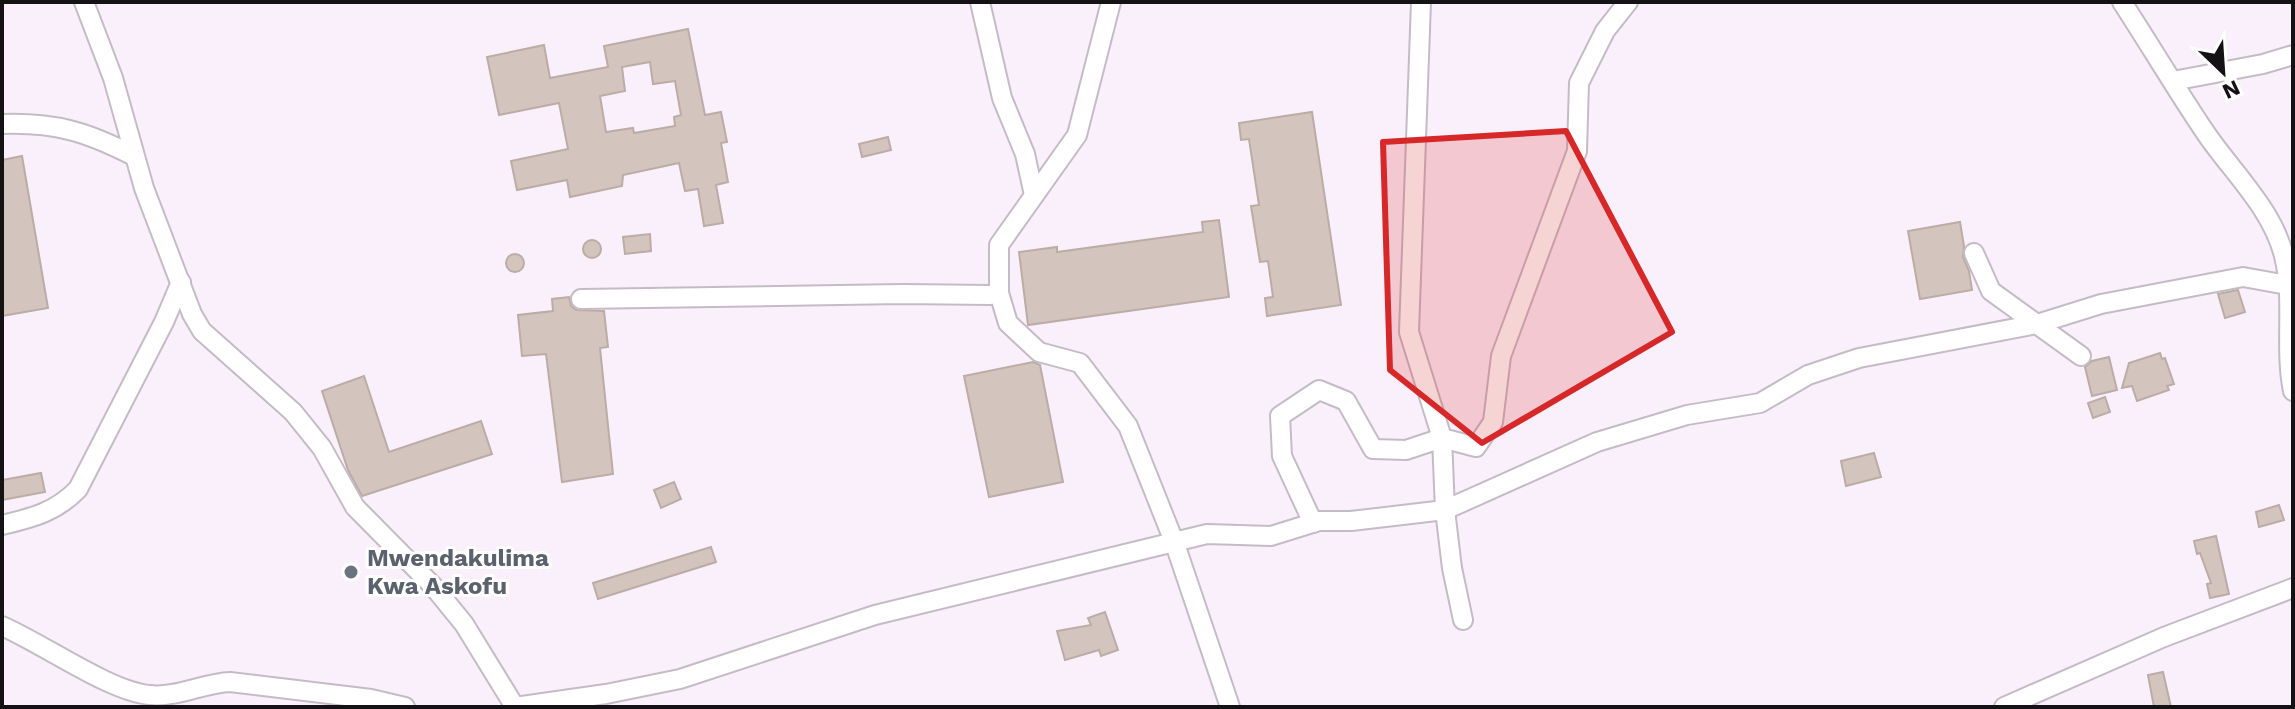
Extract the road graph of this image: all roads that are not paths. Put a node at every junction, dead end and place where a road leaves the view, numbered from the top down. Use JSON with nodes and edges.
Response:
{"nodes":[{"id":1,"x":84,"y":2,"type":"edge"},
{"id":2,"x":980,"y":2,"type":"edge"},
{"id":3,"x":1111,"y":2,"type":"edge"},
{"id":4,"x":1421,"y":2,"type":"edge"},
{"id":5,"x":1628,"y":2,"type":"edge"},
{"id":6,"x":2122,"y":2,"type":"edge"},
{"id":7,"x":2293,"y":55,"type":"edge"},
{"id":8,"x":2173,"y":81,"type":"junction"},
{"id":9,"x":2,"y":124,"type":"edge"},
{"id":10,"x":134,"y":156,"type":"junction"},
{"id":11,"x":1034,"y":195,"type":"junction"},
{"id":12,"x":1974,"y":253,"type":"dead end"},
{"id":13,"x":181,"y":282,"type":"junction"},
{"id":14,"x":2290,"y":286,"type":"edge"},
{"id":15,"x":999,"y":293,"type":"junction"},
{"id":16,"x":581,"y":299,"type":"dead end"},
{"id":17,"x":2037,"y":324,"type":"junction"},
{"id":18,"x":2081,"y":356,"type":"dead end"},
{"id":19,"x":2293,"y":391,"type":"edge"},
{"id":20,"x":1442,"y":438,"type":"junction"},
{"id":21,"x":1445,"y":510,"type":"junction"},
{"id":22,"x":1313,"y":523,"type":"junction"},
{"id":23,"x":2,"y":525,"type":"edge"},
{"id":24,"x":1175,"y":544,"type":"junction"},
{"id":25,"x":2293,"y":588,"type":"edge"},
{"id":26,"x":1463,"y":620,"type":"dead end"},
{"id":27,"x":2,"y":626,"type":"edge"},
{"id":28,"x":405,"y":707,"type":"edge"},
{"id":29,"x":515,"y":707,"type":"edge"},
{"id":30,"x":1230,"y":707,"type":"edge"},
{"id":31,"x":2004,"y":707,"type":"edge"}],
"edges":[{"from":1,"to":10,"type":"street"},
{"from":2,"to":11,"type":"street"},
{"from":3,"to":11,"type":"street"},
{"from":4,"to":20,"type":"street"},
{"from":5,"to":20,"type":"street"},
{"from":6,"to":8,"type":"street"},
{"from":7,"to":8,"type":"street"},
{"from":8,"to":14,"type":"street"},
{"from":9,"to":10,"type":"street"},
{"from":10,"to":13,"type":"street"},
{"from":11,"to":15,"type":"street"},
{"from":12,"to":17,"type":"street"},
{"from":13,"to":23,"type":"street"},
{"from":13,"to":29,"type":"street"},
{"from":14,"to":17,"type":"street"},
{"from":14,"to":19,"type":"street"},
{"from":15,"to":16,"type":"street"},
{"from":15,"to":24,"type":"street"},
{"from":17,"to":18,"type":"street"},
{"from":17,"to":21,"type":"street"},
{"from":20,"to":21,"type":"street"},
{"from":20,"to":22,"type":"street"},
{"from":21,"to":22,"type":"street"},
{"from":21,"to":26,"type":"street"},
{"from":22,"to":24,"type":"street"},
{"from":24,"to":29,"type":"street"},
{"from":24,"to":30,"type":"street"},
{"from":25,"to":31,"type":"street"},
{"from":27,"to":28,"type":"street"}]}
